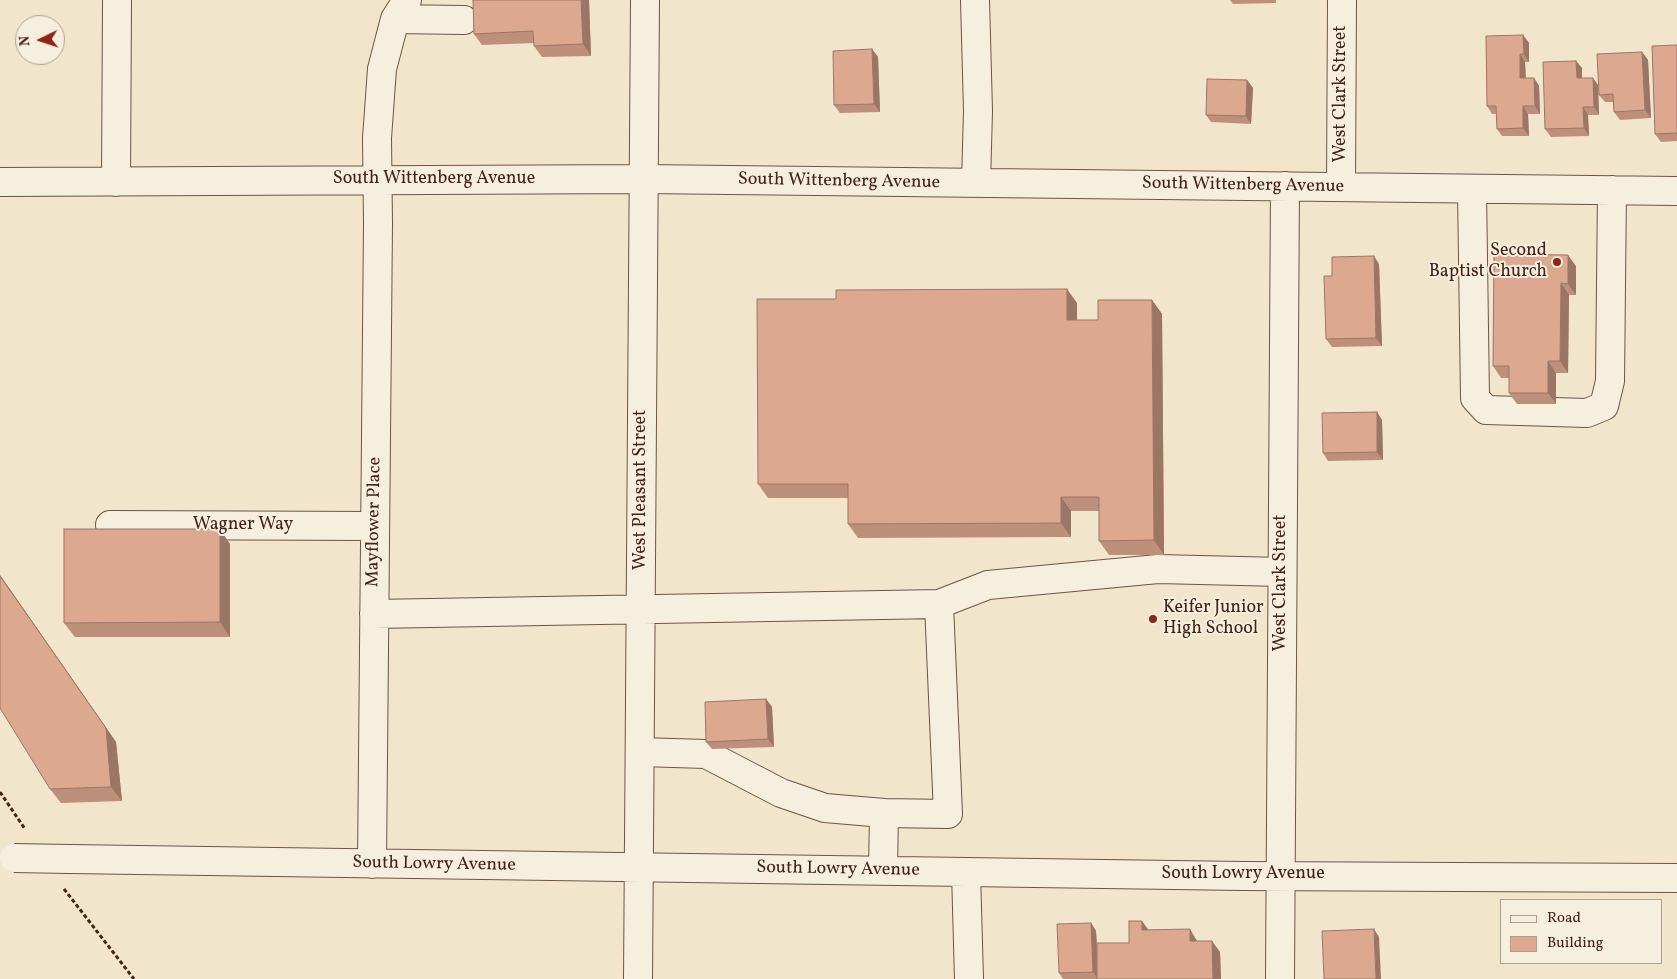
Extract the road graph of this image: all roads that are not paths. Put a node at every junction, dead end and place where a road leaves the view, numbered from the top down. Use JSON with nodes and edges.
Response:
{"nodes":[{"id":1,"x":117,"y":0,"type":"edge"},
{"id":2,"x":645,"y":0,"type":"edge"},
{"id":3,"x":975,"y":0,"type":"edge"},
{"id":4,"x":1342,"y":0,"type":"edge"},
{"id":5,"x":401,"y":10,"type":"edge"},
{"id":6,"x":464,"y":20,"type":"dead end"},
{"id":7,"x":644,"y":180,"type":"junction"},
{"id":8,"x":378,"y":181,"type":"junction"},
{"id":9,"x":0,"y":182,"type":"edge"},
{"id":10,"x":116,"y":182,"type":"junction"},
{"id":11,"x":976,"y":183,"type":"junction"},
{"id":12,"x":1285,"y":186,"type":"junction"},
{"id":13,"x":1341,"y":187,"type":"junction"},
{"id":14,"x":1472,"y":189,"type":"junction"},
{"id":15,"x":1612,"y":190,"type":"junction"},
{"id":16,"x":1677,"y":191,"type":"edge"},
{"id":17,"x":110,"y":525,"type":"dead end"},
{"id":18,"x":375,"y":526,"type":"junction"},
{"id":19,"x":1282,"y":572,"type":"junction"},
{"id":20,"x":939,"y":604,"type":"junction"},
{"id":21,"x":641,"y":610,"type":"junction"},
{"id":22,"x":374,"y":614,"type":"junction"},
{"id":23,"x":640,"y":752,"type":"junction"},
{"id":24,"x":884,"y":813,"type":"junction"},
{"id":25,"x":7,"y":858,"type":"edge"},
{"id":26,"x":372,"y":864,"type":"junction"},
{"id":27,"x":639,"y":868,"type":"junction"},
{"id":28,"x":883,"y":871,"type":"junction"},
{"id":29,"x":966,"y":872,"type":"junction"},
{"id":30,"x":1280,"y":875,"type":"junction"},
{"id":31,"x":1677,"y":878,"type":"edge"},
{"id":32,"x":638,"y":979,"type":"edge"},
{"id":33,"x":969,"y":979,"type":"edge"},
{"id":34,"x":1280,"y":979,"type":"edge"}],
"edges":[{"from":1,"to":10,"type":"street"},
{"from":2,"to":7,"type":"street","name":"West Pleasant Street"},
{"from":3,"to":11,"type":"street"},
{"from":4,"to":13,"type":"street","name":"West Clark Street"},
{"from":5,"to":6,"type":"street"},
{"from":5,"to":8,"type":"street","name":"Mayflower Place"},
{"from":7,"to":8,"type":"street","name":"South Wittenberg Avenue"},
{"from":7,"to":11,"type":"street","name":"South Wittenberg Avenue"},
{"from":7,"to":21,"type":"street","name":"West Pleasant Street"},
{"from":8,"to":10,"type":"street","name":"South Wittenberg Avenue"},
{"from":8,"to":18,"type":"street","name":"Mayflower Place"},
{"from":9,"to":10,"type":"street","name":"South Wittenberg Avenue"},
{"from":11,"to":12,"type":"street","name":"South Wittenberg Avenue"},
{"from":12,"to":13,"type":"street","name":"South Wittenberg Avenue"},
{"from":12,"to":19,"type":"street","name":"West Clark Street"},
{"from":13,"to":14,"type":"street","name":"South Wittenberg Avenue"},
{"from":14,"to":15,"type":"street","name":"South Wittenberg Avenue"},
{"from":14,"to":15,"type":"street"},
{"from":15,"to":16,"type":"street","name":"South Wittenberg Avenue"},
{"from":17,"to":18,"type":"street","name":"Wagner Way"},
{"from":18,"to":22,"type":"street","name":"Mayflower Place"},
{"from":19,"to":20,"type":"street"},
{"from":19,"to":30,"type":"street","name":"West Clark Street"},
{"from":20,"to":21,"type":"street"},
{"from":20,"to":24,"type":"street"},
{"from":21,"to":22,"type":"street"},
{"from":21,"to":23,"type":"street","name":"West Pleasant Street"},
{"from":22,"to":26,"type":"street","name":"Mayflower Place"},
{"from":23,"to":24,"type":"street"},
{"from":23,"to":27,"type":"street","name":"West Pleasant Street"},
{"from":24,"to":28,"type":"street"},
{"from":25,"to":26,"type":"street","name":"South Lowry Avenue","bridge":true},
{"from":26,"to":27,"type":"street","name":"South Lowry Avenue"},
{"from":27,"to":28,"type":"street","name":"South Lowry Avenue"},
{"from":27,"to":32,"type":"street","name":"West Pleasant Street"},
{"from":28,"to":29,"type":"street","name":"South Lowry Avenue"},
{"from":29,"to":30,"type":"street","name":"South Lowry Avenue"},
{"from":29,"to":33,"type":"street"},
{"from":30,"to":31,"type":"street","name":"South Lowry Avenue"},
{"from":30,"to":34,"type":"street","name":"West Clark Street"}]}
